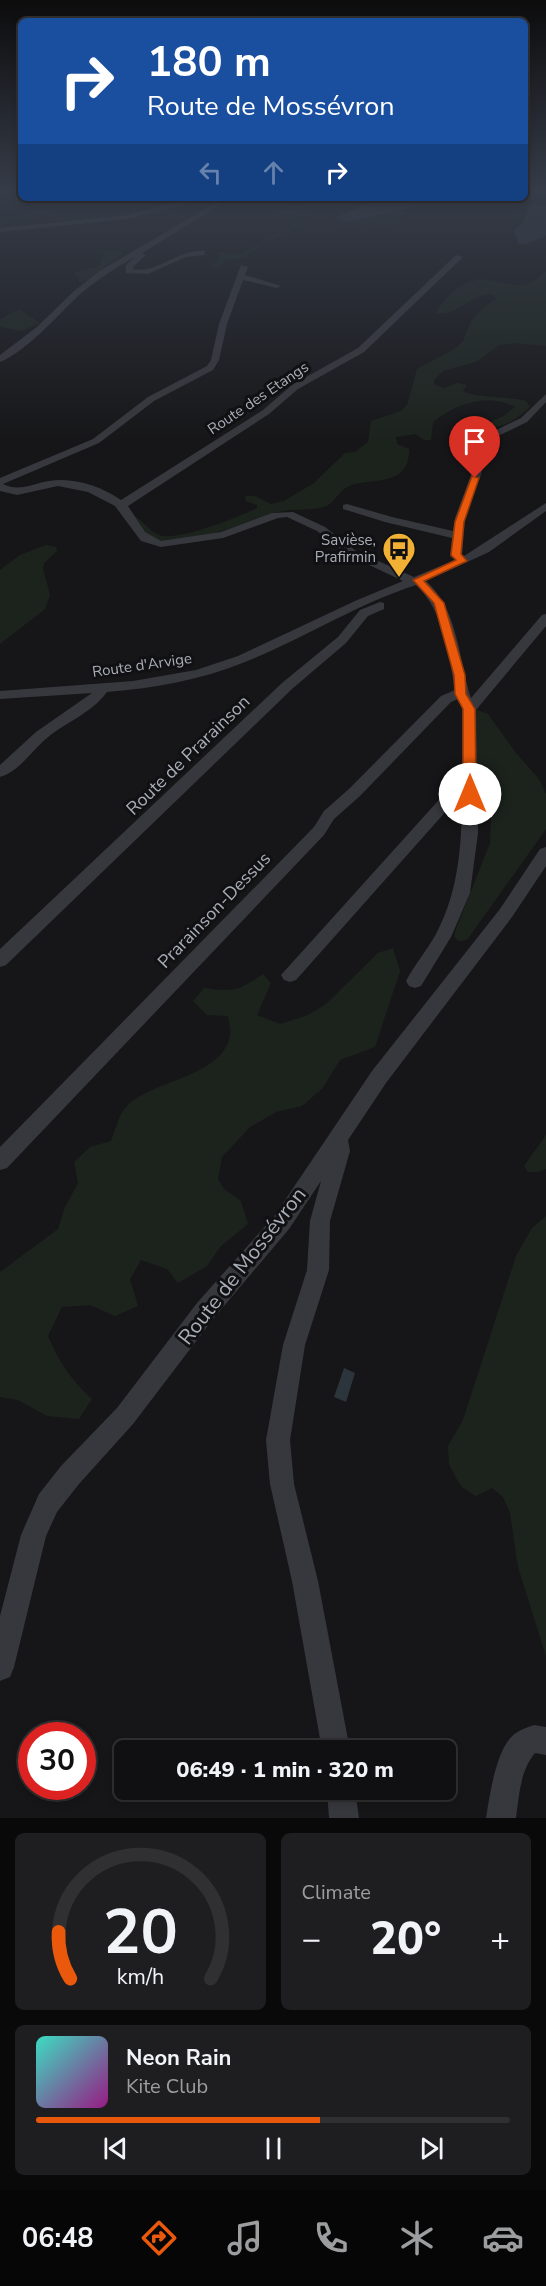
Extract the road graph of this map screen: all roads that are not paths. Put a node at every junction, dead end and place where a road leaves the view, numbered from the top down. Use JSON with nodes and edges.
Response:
{"nodes":[{"id":1,"x":103,"y":274,"type":"edge"},
{"id":2,"x":243,"y":274,"type":"edge"},
{"id":3,"x":441,"y":274,"type":"edge"},
{"id":4,"x":242,"y":277,"type":"junction"},
{"id":5,"x":277,"y":286,"type":"dead end"},
{"id":6,"x":0,"y":359,"type":"edge"},
{"id":7,"x":546,"y":397,"type":"edge"},
{"id":8,"x":0,"y":484,"type":"edge"},
{"id":9,"x":121,"y":505,"type":"junction"},
{"id":10,"x":546,"y":506,"type":"edge"},
{"id":11,"x":347,"y":507,"type":"dead end"},
{"id":12,"x":458,"y":536,"type":"junction"},
{"id":13,"x":463,"y":561,"type":"junction"},
{"id":14,"x":416,"y":581,"type":"junction"},
{"id":15,"x":395,"y":589,"type":"junction"},
{"id":16,"x":546,"y":618,"type":"edge"},
{"id":17,"x":103,"y":688,"type":"junction"},
{"id":18,"x":460,"y":693,"type":"junction"},
{"id":19,"x":0,"y":695,"type":"edge"},
{"id":20,"x":469,"y":709,"type":"junction"},
{"id":21,"x":0,"y":772,"type":"edge"},
{"id":22,"x":470,"y":774,"type":"junction"},
{"id":23,"x":546,"y":853,"type":"edge"},
{"id":24,"x":0,"y":960,"type":"edge"},
{"id":25,"x":290,"y":975,"type":"dead end"},
{"id":26,"x":415,"y":981,"type":"dead end"},
{"id":27,"x":336,"y":1139,"type":"junction"},
{"id":28,"x":0,"y":1161,"type":"edge"},
{"id":29,"x":0,"y":1667,"type":"edge"},
{"id":30,"x":334,"y":1740,"type":"edge"},
{"id":31,"x":546,"y":1741,"type":"edge"},
{"id":32,"x":342,"y":1800,"type":"edge"},
{"id":33,"x":344,"y":1818,"type":"edge"},
{"id":34,"x":501,"y":1818,"type":"edge"}],
"edges":[{"from":1,"to":6,"type":"street"},
{"from":2,"to":4,"type":"street"},
{"from":3,"to":9,"type":"street","name":"Route des Etangs"},
{"from":4,"to":5,"type":"street"},
{"from":4,"to":8,"type":"street"},
{"from":7,"to":12,"type":"street"},
{"from":8,"to":9,"type":"street"},
{"from":9,"to":14,"type":"street"},
{"from":10,"to":13,"type":"street"},
{"from":11,"to":12,"type":"street"},
{"from":12,"to":13,"type":"street"},
{"from":13,"to":14,"type":"street"},
{"from":14,"to":15,"type":"street"},
{"from":14,"to":18,"type":"street"},
{"from":15,"to":17,"type":"street","name":"Route d'Arvige"},
{"from":15,"to":24,"type":"street","name":"Route de Prarainson"},
{"from":16,"to":20,"type":"street"},
{"from":17,"to":19,"type":"street","name":"Route d'Arvige"},
{"from":17,"to":21,"type":"street"},
{"from":18,"to":20,"type":"street"},
{"from":18,"to":28,"type":"street","name":"Prarainson-Dessus"},
{"from":20,"to":22,"type":"street"},
{"from":22,"to":25,"type":"street"},
{"from":22,"to":26,"type":"street"},
{"from":23,"to":27,"type":"street","name":"Route de Mossévron"},
{"from":27,"to":29,"type":"street","name":"Route de Mossévron"},
{"from":27,"to":30,"type":"street"},
{"from":31,"to":34,"type":"street"},
{"from":32,"to":33,"type":"street"}]}
